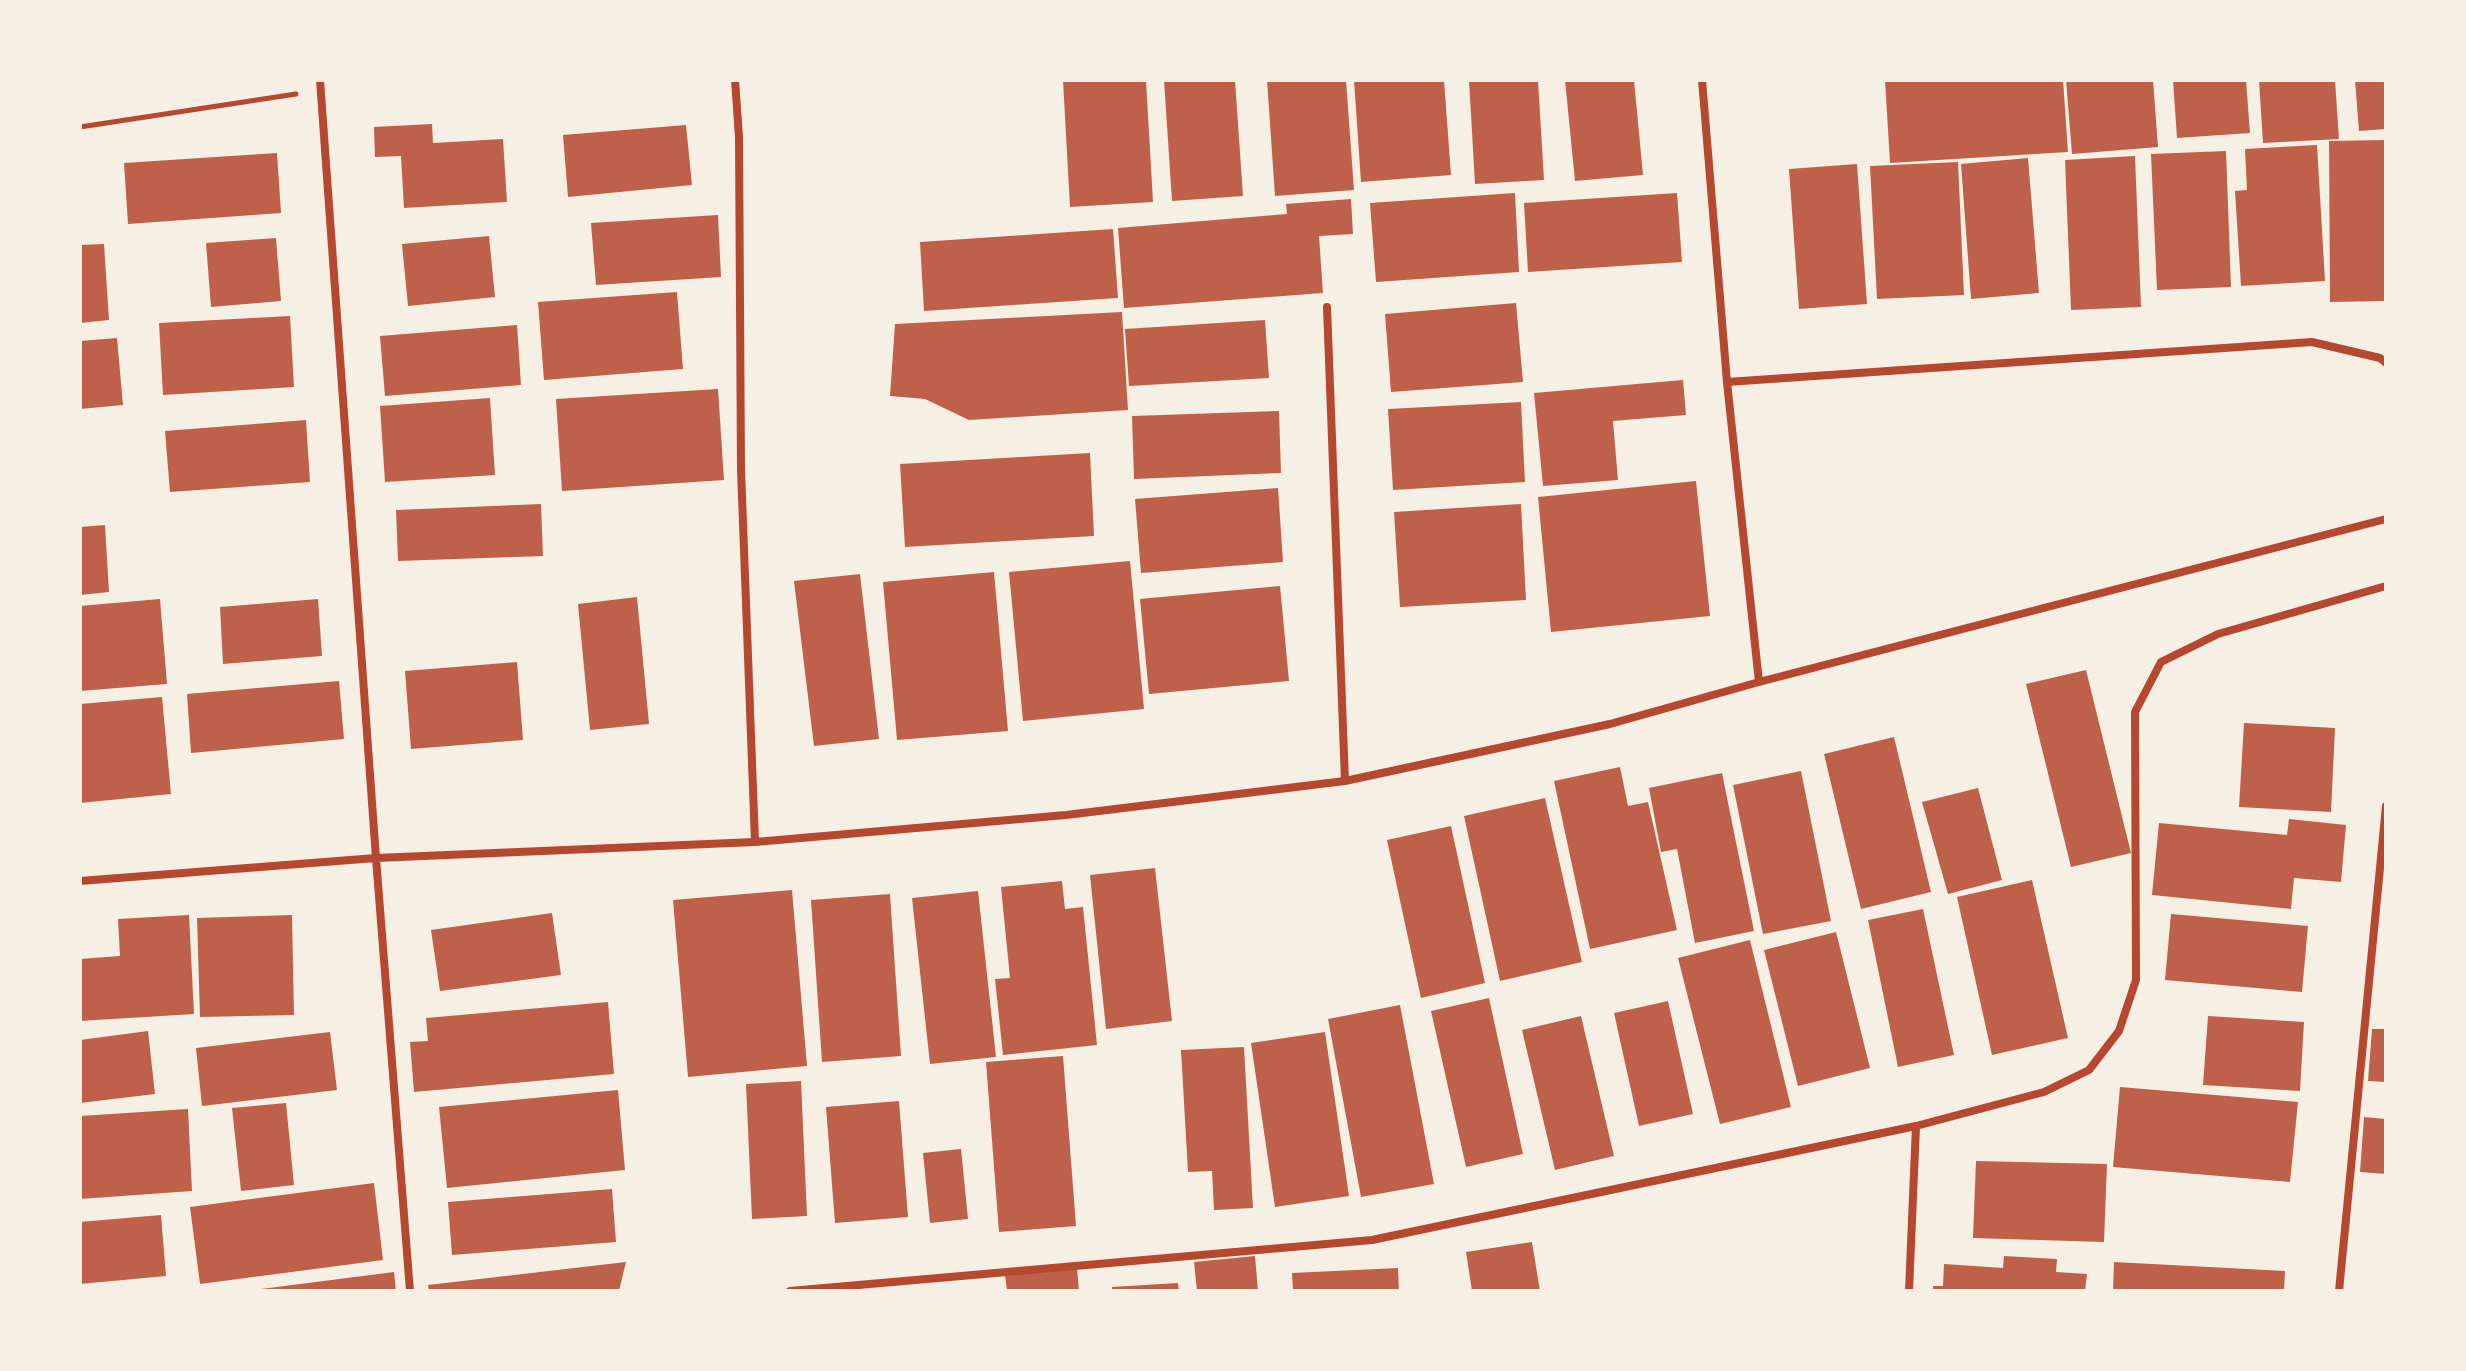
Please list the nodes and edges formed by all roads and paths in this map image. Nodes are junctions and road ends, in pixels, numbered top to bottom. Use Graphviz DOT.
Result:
graph roads {
  1 [pos="735,80"];
  2 [pos="1702,80"];
  3 [pos="320,85"];
  4 [pos="80,127"];
  5 [pos="1327,307"];
  6 [pos="2386,363"];
  7 [pos="1727,382"];
  8 [pos="2386,519"];
  9 [pos="2386,586"];
  10 [pos="1759,682"];
  11 [pos="1345,781"];
  12 [pos="2386,806"];
  13 [pos="755,842"];
  14 [pos="376,858"];
  15 [pos="80,881"];
  16 [pos="1916,1126"];
  17 [pos="410,1291"];
  18 [pos="790,1291"];
  19 [pos="1909,1291"];
  20 [pos="2339,1291"];
  1 -- 13 [label="street"];
  2 -- 7 [label="street"];
  3 -- 4 [label="path"];
  3 -- 14 [label="street"];
  5 -- 11 [label="street"];
  6 -- 7 [label="street"];
  7 -- 10 [label="street"];
  8 -- 10 [label="street"];
  9 -- 16 [label="street"];
  10 -- 11 [label="street"];
  11 -- 13 [label="street"];
  12 -- 20 [label="street"];
  13 -- 14 [label="street"];
  14 -- 15 [label="street"];
  14 -- 17 [label="street"];
  16 -- 18 [label="street"];
  16 -- 19 [label="street"];
}
